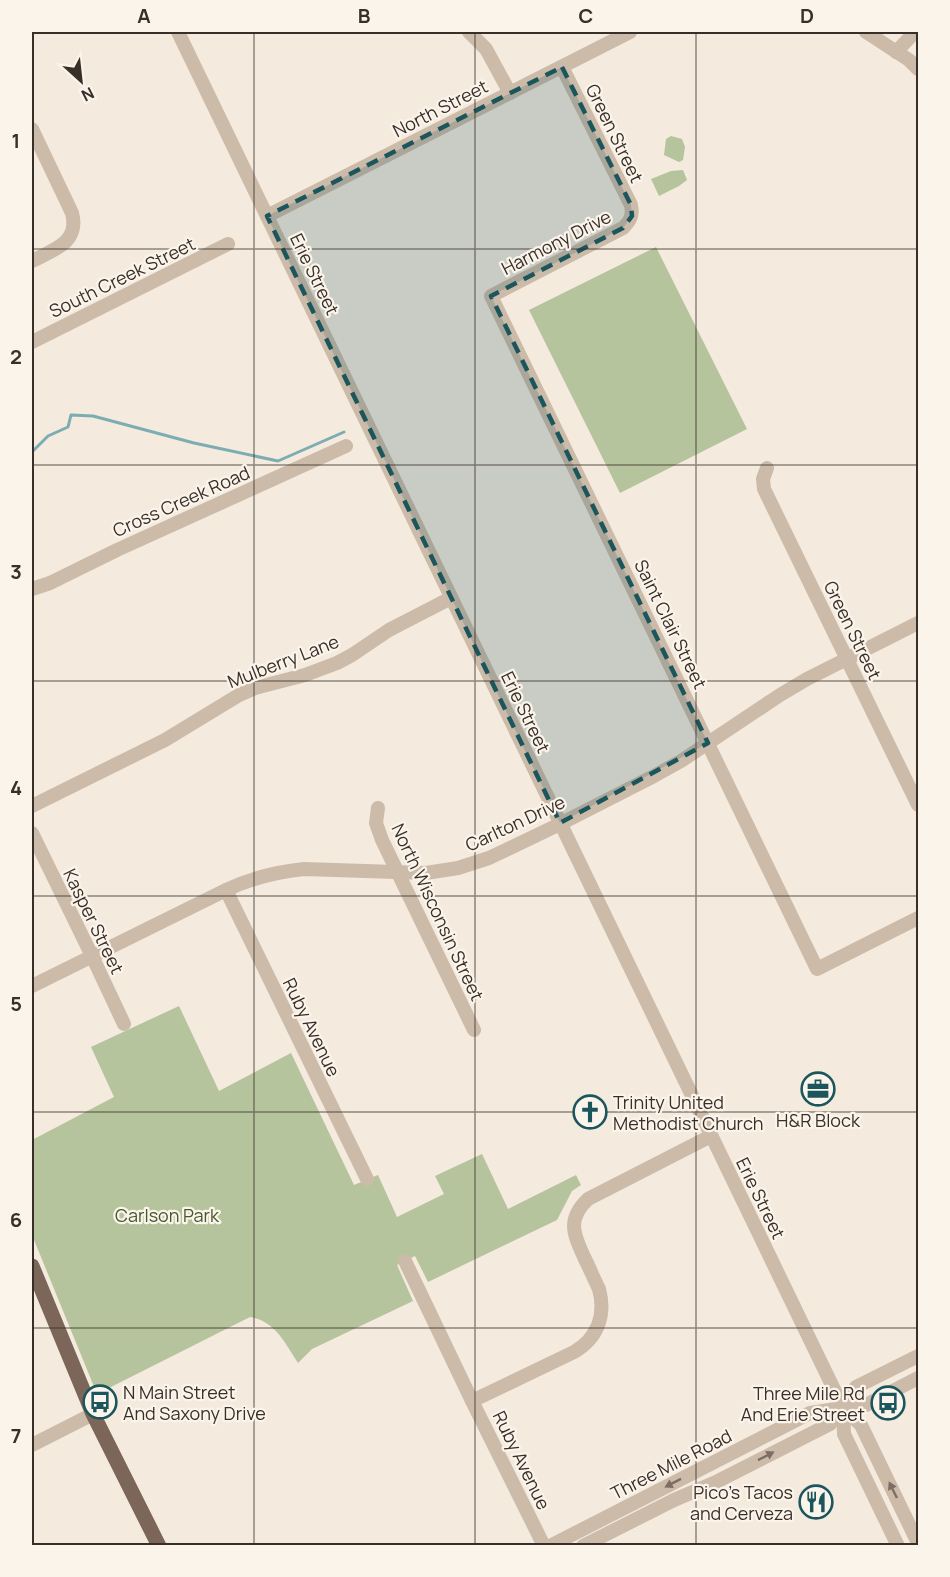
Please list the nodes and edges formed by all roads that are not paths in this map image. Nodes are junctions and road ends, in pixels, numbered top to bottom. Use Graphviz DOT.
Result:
graph roads {
  1 [pos="178,32"];
  2 [pos="469,32"];
  3 [pos="630,32"];
  4 [pos="866,32"];
  5 [pos="915,32"];
  6 [pos="896,52"];
  7 [pos="562,67"];
  8 [pos="918,69"];
  9 [pos="510,93"];
  10 [pos="32,129"];
  11 [pos="267,216"];
  12 [pos="632,216"];
  13 [pos="228,244"];
  14 [pos="32,261"];
  15 [pos="491,296"];
  16 [pos="32,342"];
  17 [pos="346,446"];
  18 [pos="766,468"];
  19 [pos="32,589"];
  20 [pos="451,598"];
  21 [pos="918,623"];
  22 [pos="848,659"];
  23 [pos="708,743"];
  24 [pos="912,777"];
  25 [pos="918,805"];
  26 [pos="32,806"];
  27 [pos="378,808"];
  28 [pos="560,823"];
  29 [pos="32,833"];
  30 [pos="398,872"];
  31 [pos="226,890"];
  32 [pos="918,918"];
  33 [pos="92,956"];
  34 [pos="32,986"];
  35 [pos="124,1024"];
  36 [pos="474,1030"];
  37 [pos="711,1136"];
  38 [pos="367,1179"];
  39 [pos="405,1261"];
  40 [pos="32,1266"];
  41 [pos="918,1356"];
  42 [pos="918,1378"];
  43 [pos="472,1401"];
  44 [pos="843,1408"];
  45 [pos="93,1414"];
  46 [pos="32,1445"];
  47 [pos="904,1513"];
  48 [pos="886,1522"];
  49 [pos="918,1543"];
  50 [pos="159,1545"];
  51 [pos="544,1545"];
  52 [pos="550,1545"];
  53 [pos="582,1545"];
  54 [pos="897,1545"];
  1 -- 11 [label="street, Erie Street"];
  2 -- 9 [label="street"];
  3 -- 7 [label="street, North Street"];
  4 -- 6 [label="street"];
  5 -- 6 [label="street"];
  6 -- 8 [label="street"];
  7 -- 9 [label="street, North Street"];
  7 -- 12 [label="street, Green Street"];
  9 -- 11 [label="street, North Street"];
  10 -- 14 [label="street"];
  11 -- 20 [label="street, Erie Street"];
  12 -- 15 [label="street, Harmony Drive"];
  13 -- 16 [label="street, South Creek Street"];
  15 -- 23 [label="street, Saint Clair Street"];
  17 -- 19 [label="street, Cross Creek Road"];
  18 -- 22 [label="street, Green Street"];
  20 -- 26 [label="street, Mulberry Lane"];
  20 -- 28 [label="street, Erie Street"];
  21 -- 22 [label="street, Carlton Drive"];
  22 -- 23 [label="street, Carlton Drive"];
  22 -- 24 [label="street, Green Street"];
  23 -- 28 [label="street, Carlton Drive"];
  23 -- 32 [label="street, Saint Clair Street"];
  24 -- 25 [label="street, Green Street"];
  27 -- 30 [label="street, North Wisconsin Street"];
  28 -- 30 [label="street, Carlton Drive"];
  28 -- 37 [label="street, Erie Street"];
  29 -- 33 [label="street, Kasper Street"];
  30 -- 31 [label="street, Carlton Drive"];
  30 -- 36 [label="street, North Wisconsin Street"];
  31 -- 33 [label="street, Carlton Drive"];
  31 -- 38 [label="street, Ruby Avenue"];
  33 -- 34 [label="street, Carlton Drive"];
  33 -- 35 [label="street, Kasper Street"];
  37 -- 43 [label="street"];
  37 -- 44 [label="street, Erie Street"];
  39 -- 43 [label="street, Ruby Avenue"];
  40 -- 45 [label="main road"];
  41 -- 44 [label="street, Three Mile Road"];
  42 -- 44 [label="street, Three Mile Road"];
  43 -- 51 [label="street, Ruby Avenue"];
  47 -- 44 [label="street, Erie Street, one-way"];
  44 -- 48 [label="street, Erie Street"];
  44 -- 52 [label="street, Three Mile Road, one-way"];
  53 -- 44 [label="street, Three Mile Road, one-way"];
  45 -- 46 [label="street"];
  45 -- 50 [label="main road"];
  47 -- 48 [label="street"];
  47 -- 49 [label="street, Erie Street"];
  48 -- 54 [label="street, Erie Street"];
}
